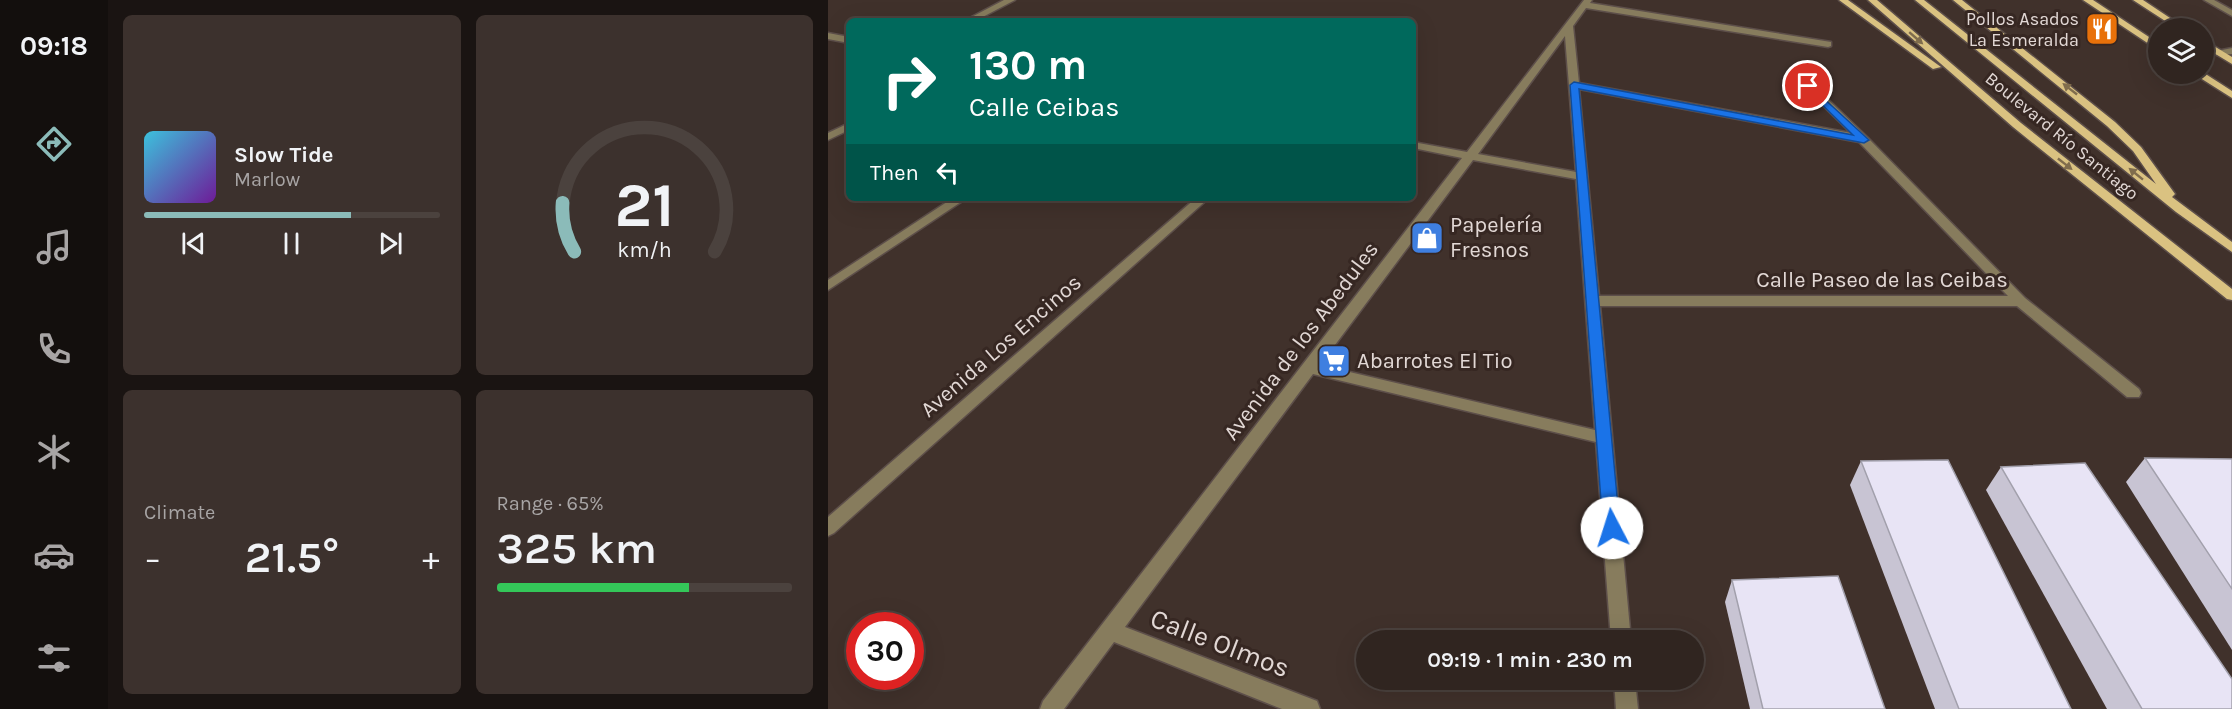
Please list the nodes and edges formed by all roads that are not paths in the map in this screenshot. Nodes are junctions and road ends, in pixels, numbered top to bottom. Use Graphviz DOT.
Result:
graph roads {
  1 [pos="1011,0"];
  2 [pos="1843,0"];
  3 [pos="1872,0"];
  4 [pos="1919,0"];
  5 [pos="1957,0"];
  6 [pos="2087,0"];
  7 [pos="2137,0"];
  8 [pos="2208,0"];
  9 [pos="1586,3"];
  10 [pos="2232,13"];
  11 [pos="974,18"];
  12 [pos="2165,18"];
  13 [pos="1569,27"];
  14 [pos="830,38"];
  15 [pos="846,40"];
  16 [pos="2148,40"];
  17 [pos="1828,44"];
  18 [pos="2214,50"];
  19 [pos="2232,51"];
  20 [pos="2217,52"];
  21 [pos="2232,62"];
  22 [pos="2214,84"];
  23 [pos="1574,85"];
  24 [pos="1808,86"];
  25 [pos="2232,95"];
  26 [pos="2017,125"];
  27 [pos="846,128"];
  28 [pos="828,137"];
  29 [pos="1864,140"];
  30 [pos="1416,146"];
  31 [pos="1470,156"];
  32 [pos="1582,177"];
  33 [pos="956,201"];
  34 [pos="1200,201"];
  35 [pos="2180,209"];
  36 [pos="2232,248"];
  37 [pos="828,286"];
  38 [pos="2232,296"];
  39 [pos="1593,301"];
  40 [pos="2020,301"];
  41 [pos="1309,368"];
  42 [pos="2133,393"];
  43 [pos="1604,438"];
  44 [pos="828,528"];
  45 [pos="1620,630"];
  46 [pos="1110,631"];
  47 [pos="1626,690"];
  48 [pos="1051,709"];
  49 [pos="1309,709"];
  50 [pos="1627,709"];
  1 -- 11 [label="street"];
  2 -- 26 [label="main road"];
  3 -- 26 [label="main road, Boulevard Río Santiago, one-way"];
  35 -- 4 [label="main road, Boulevard Río Santiago, one-way"];
  35 -- 5 [label="main road, one-way"];
  6 -- 16 [label="main road"];
  7 -- 12 [label="main road"];
  8 -- 10 [label="street"];
  9 -- 13 [label="street, Avenida de los Abedules"];
  9 -- 17 [label="street"];
  13 -- 23 [label="street"];
  13 -- 31 [label="street, Avenida de los Abedules"];
  14 -- 15 [label="street"];
  18 -- 20 [label="main road"];
  19 -- 20 [label="street"];
  20 -- 21 [label="main road"];
  22 -- 25 [label="main road"];
  23 -- 29 [label="street"];
  23 -- 32 [label="street"];
  24 -- 29 [label="street, Calle Paseo de las Ceibas"];
  26 -- 38 [label="main road, Boulevard Río Santiago, one-way"];
  27 -- 28 [label="street"];
  29 -- 40 [label="street, Calle Paseo de las Ceibas"];
  30 -- 31 [label="street"];
  31 -- 32 [label="street"];
  31 -- 41 [label="street, Avenida de los Abedules"];
  32 -- 39 [label="street"];
  33 -- 37 [label="street"];
  34 -- 44 [label="street, Avenida Los Encinos"];
  35 -- 36 [label="main road, Boulevard Río Santiago"];
  39 -- 40 [label="street, Calle Paseo de las Ceibas"];
  39 -- 43 [label="street"];
  40 -- 42 [label="street"];
  41 -- 43 [label="street"];
  41 -- 46 [label="street, Avenida de los Abedules"];
  43 -- 45 [label="street"];
  46 -- 48 [label="street, Avenida de los Abedules"];
  46 -- 49 [label="street, Calle Olmos"];
  47 -- 50 [label="street"];
}
